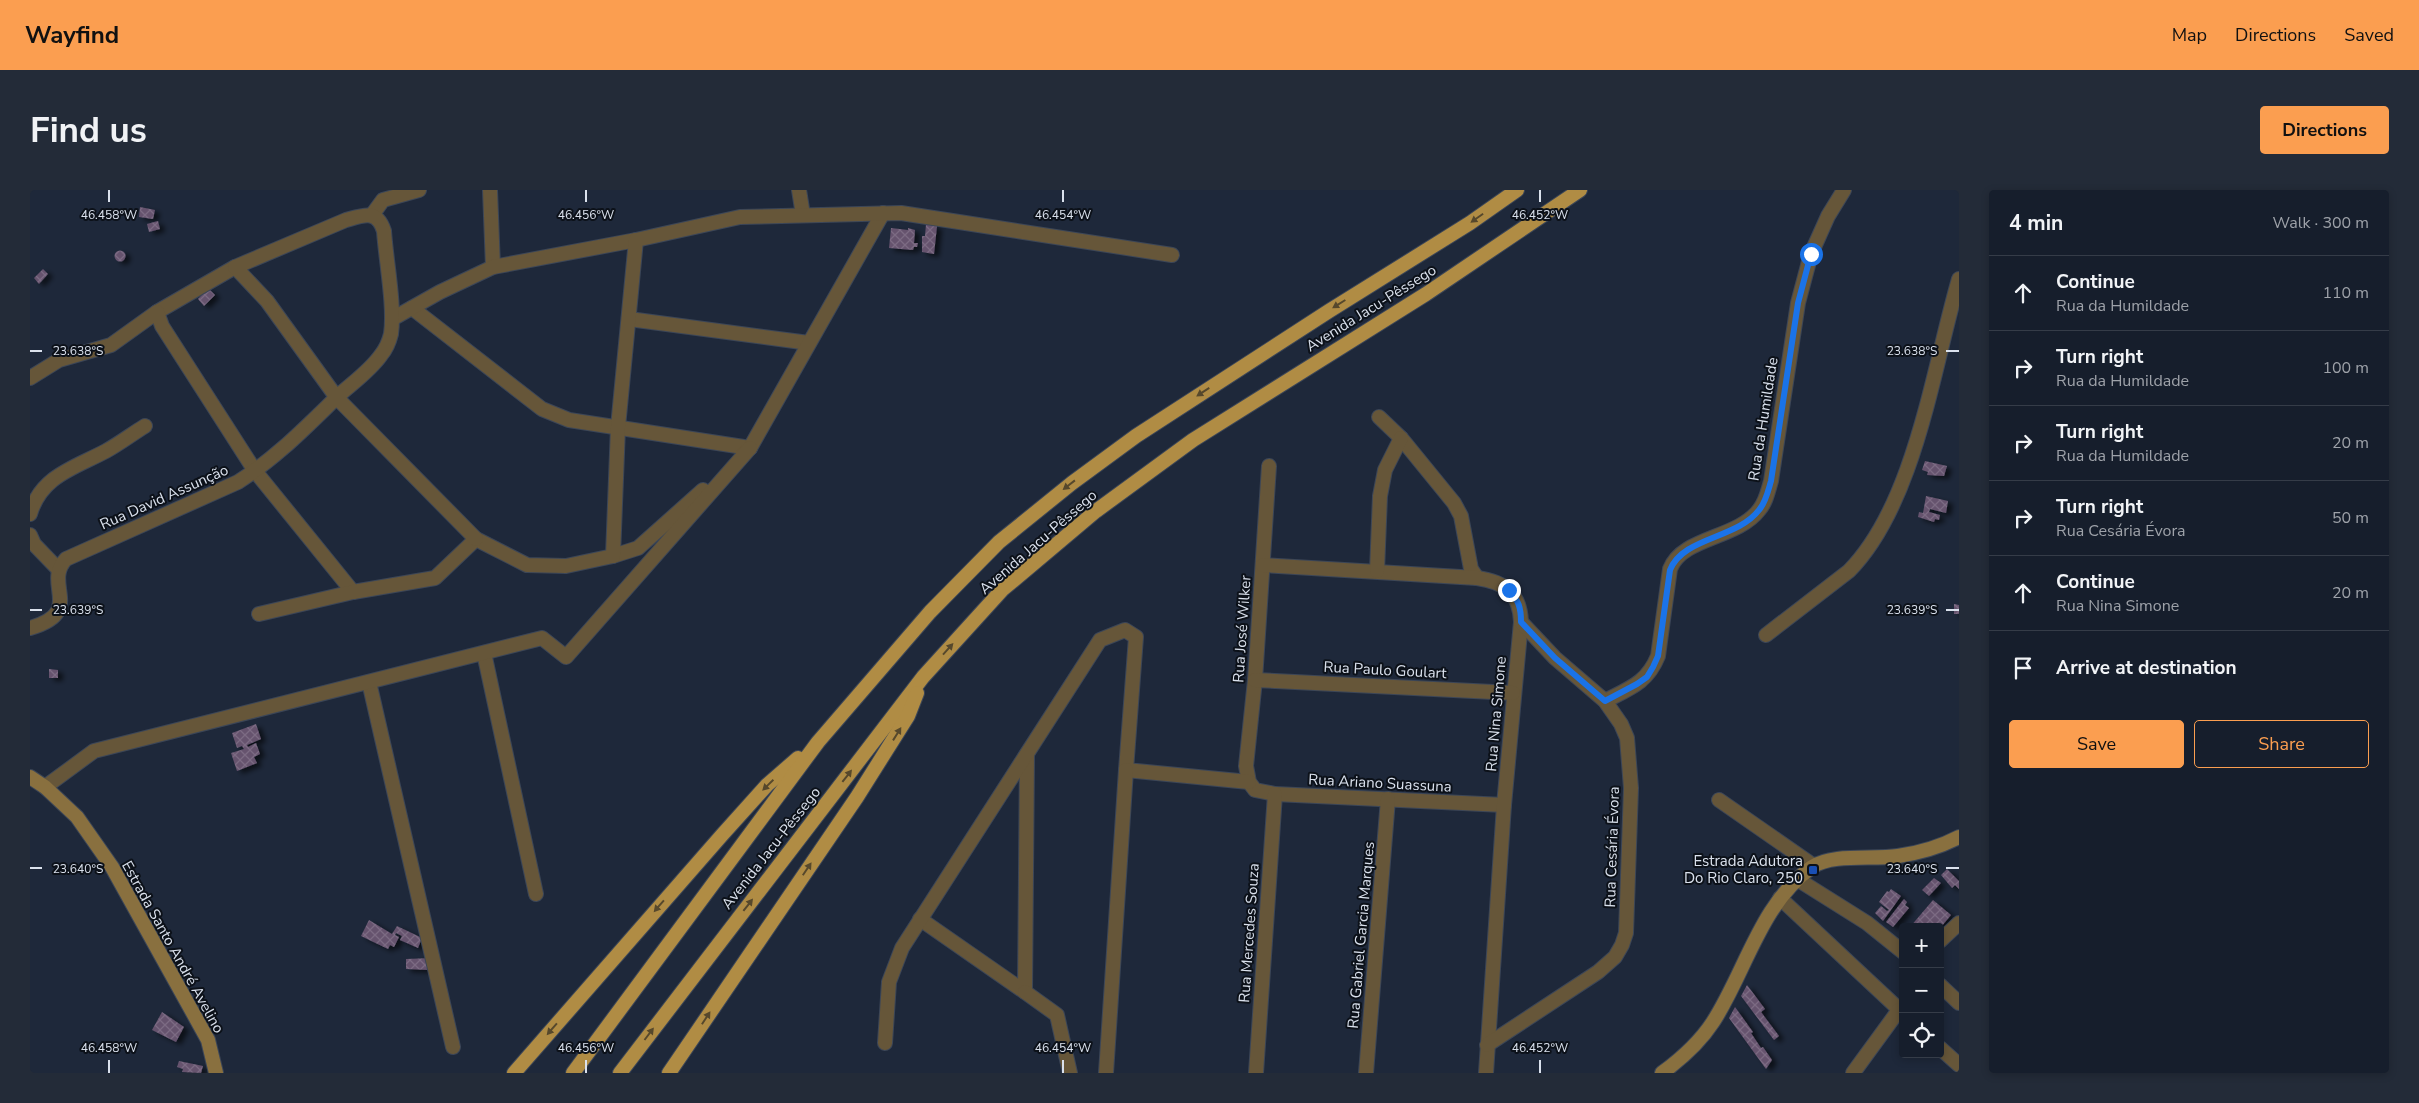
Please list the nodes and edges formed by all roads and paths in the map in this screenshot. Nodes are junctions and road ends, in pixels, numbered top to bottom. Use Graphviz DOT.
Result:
graph roads {
  1 [pos="419,190"];
  2 [pos="490,190"];
  3 [pos="799,190"];
  4 [pos="1517,190"];
  5 [pos="1580,190"];
  6 [pos="1844,190"];
  7 [pos="883,213"];
  8 [pos="372,216"];
  9 [pos="803,216"];
  10 [pos="636,240"];
  11 [pos="1172,254"];
  12 [pos="235,267"];
  13 [pos="493,267"];
  14 [pos="1959,279"];
  15 [pos="412,308"];
  16 [pos="157,312"];
  17 [pos="392,319"];
  18 [pos="629,319"];
  19 [pos="809,343"];
  20 [pos="30,378"];
  21 [pos="337,398"];
  22 [pos="1379,416"];
  23 [pos="145,426"];
  24 [pos="618,427"];
  25 [pos="1401,438"];
  26 [pos="750,448"];
  27 [pos="1270,466"];
  28 [pos="255,471"];
  29 [pos="30,514"];
  30 [pos="30,535"];
  31 [pos="476,539"];
  32 [pos="614,556"];
  33 [pos="1263,565"];
  34 [pos="59,570"];
  35 [pos="1377,571"];
  36 [pos="1477,578"];
  37 [pos="353,592"];
  38 [pos="259,614"];
  39 [pos="1521,622"];
  40 [pos="30,628"];
  41 [pos="1766,635"];
  42 [pos="484,653"];
  43 [pos="923,677"];
  44 [pos="1255,680"];
  45 [pos="369,682"];
  46 [pos="1513,693"];
  47 [pos="1605,701"];
  48 [pos="818,742"];
  49 [pos="1027,753"];
  50 [pos="1126,770"];
  51 [pos="30,778"];
  52 [pos="1252,786"];
  53 [pos="45,787"];
  54 [pos="1274,794"];
  55 [pos="1388,799"];
  56 [pos="1719,800"];
  57 [pos="1504,806"];
  58 [pos="1959,837"];
  59 [pos="1814,866"];
  60 [pos="1797,879"];
  61 [pos="536,894"];
  62 [pos="1780,898"];
  63 [pos="920,919"];
  64 [pos="1959,923"];
  65 [pos="1944,937"];
  66 [pos="1899,949"];
  67 [pos="1944,989"];
  68 [pos="1025,992"];
  69 [pos="1959,1004"];
  70 [pos="1899,1009"];
  71 [pos="1899,1013"];
  72 [pos="886,1043"];
  73 [pos="1487,1045"];
  74 [pos="452,1047"];
  75 [pos="1944,1052"];
  76 [pos="1959,1065"];
  77 [pos="216,1073"];
  78 [pos="514,1073"];
  79 [pos="573,1073"];
  80 [pos="620,1073"];
  81 [pos="670,1073"];
  82 [pos="1070,1073"];
  83 [pos="1106,1073"];
  84 [pos="1256,1073"];
  85 [pos="1366,1073"];
  86 [pos="1486,1073"];
  87 [pos="1662,1073"];
  88 [pos="1854,1073"];
  1 -- 8 [label="street"];
  2 -- 13 [label="street"];
  3 -- 9 [label="street"];
  4 -- 48 [label="highway, Avenida Jacu-Pêssego, one-way"];
  43 -- 5 [label="highway, Avenida Jacu-Pêssego, one-way"];
  6 -- 47 [label="street, Rua da Humildade"];
  7 -- 9 [label="street"];
  7 -- 11 [label="street"];
  7 -- 19 [label="street"];
  8 -- 12 [label="street"];
  8 -- 17 [label="street, Rua David Assunção"];
  9 -- 10 [label="street"];
  10 -- 13 [label="street"];
  10 -- 18 [label="street"];
  12 -- 16 [label="street"];
  12 -- 21 [label="street"];
  13 -- 15 [label="street"];
  14 -- 41 [label="street"];
  15 -- 17 [label="street"];
  15 -- 24 [label="street"];
  16 -- 20 [label="street"];
  16 -- 28 [label="street"];
  17 -- 21 [label="street, Rua David Assunção"];
  18 -- 19 [label="street"];
  18 -- 24 [label="street"];
  19 -- 26 [label="street"];
  21 -- 28 [label="street, Rua David Assunção"];
  21 -- 31 [label="street"];
  22 -- 25 [label="street"];
  23 -- 29 [label="street"];
  24 -- 26 [label="street"];
  24 -- 32 [label="street"];
  25 -- 35 [label="street"];
  25 -- 36 [label="street"];
  26 -- 32 [label="street"];
  26 -- 42 [label="street"];
  27 -- 33 [label="street, Rua José Wilker"];
  28 -- 34 [label="street, Rua David Assunção"];
  28 -- 37 [label="street"];
  30 -- 34 [label="street"];
  31 -- 32 [label="street"];
  31 -- 37 [label="street"];
  33 -- 35 [label="street, Rua Nina Simone"];
  33 -- 44 [label="street, Rua José Wilker"];
  34 -- 40 [label="street"];
  35 -- 36 [label="street, Rua Nina Simone"];
  36 -- 39 [label="street, Rua Nina Simone"];
  37 -- 38 [label="street"];
  39 -- 46 [label="street, Rua Nina Simone"];
  39 -- 47 [label="street, Rua Cesária Évora"];
  42 -- 45 [label="street"];
  42 -- 61 [label="street"];
  80 -- 43 [label="highway, Avenida Jacu-Pêssego, one-way"];
  81 -- 43 [label="highway, one-way"];
  44 -- 46 [label="street, Rua Paulo Goulart"];
  44 -- 52 [label="street, Rua José Wilker"];
  45 -- 53 [label="street"];
  45 -- 74 [label="street"];
  46 -- 57 [label="street, Rua Nina Simone"];
  47 -- 73 [label="street, Rua Cesária Évora"];
  48 -- 78 [label="highway, one-way"];
  48 -- 79 [label="highway, Avenida Jacu-Pêssego"];
  49 -- 50 [label="street"];
  49 -- 63 [label="street"];
  49 -- 68 [label="street"];
  50 -- 52 [label="street, Rua Ariano Suassuna"];
  50 -- 83 [label="street"];
  51 -- 53 [label="main road, Estrada Santo André Avelino"];
  52 -- 54 [label="street, Rua Ariano Suassuna"];
  53 -- 77 [label="main road, Estrada Santo André Avelino"];
  54 -- 55 [label="street, Rua Ariano Suassuna"];
  54 -- 84 [label="street, Rua Mercedes Souza"];
  55 -- 57 [label="street, Rua Ariano Suassuna"];
  55 -- 85 [label="street, Rua Gabriel Garcia Marques"];
  56 -- 59 [label="street"];
  57 -- 73 [label="street, Rua Nina Simone"];
  58 -- 59 [label="main road"];
  59 -- 60 [label="main road"];
  60 -- 62 [label="main road"];
  60 -- 66 [label="street"];
  62 -- 70 [label="street"];
  62 -- 87 [label="main road"];
  63 -- 68 [label="street"];
  63 -- 72 [label="street"];
  64 -- 65 [label="street"];
  67 -- 69 [label="street"];
  68 -- 82 [label="street"];
  71 -- 88 [label="street"];
  73 -- 86 [label="street, Rua Nina Simone"];
  75 -- 76 [label="street"];
}
